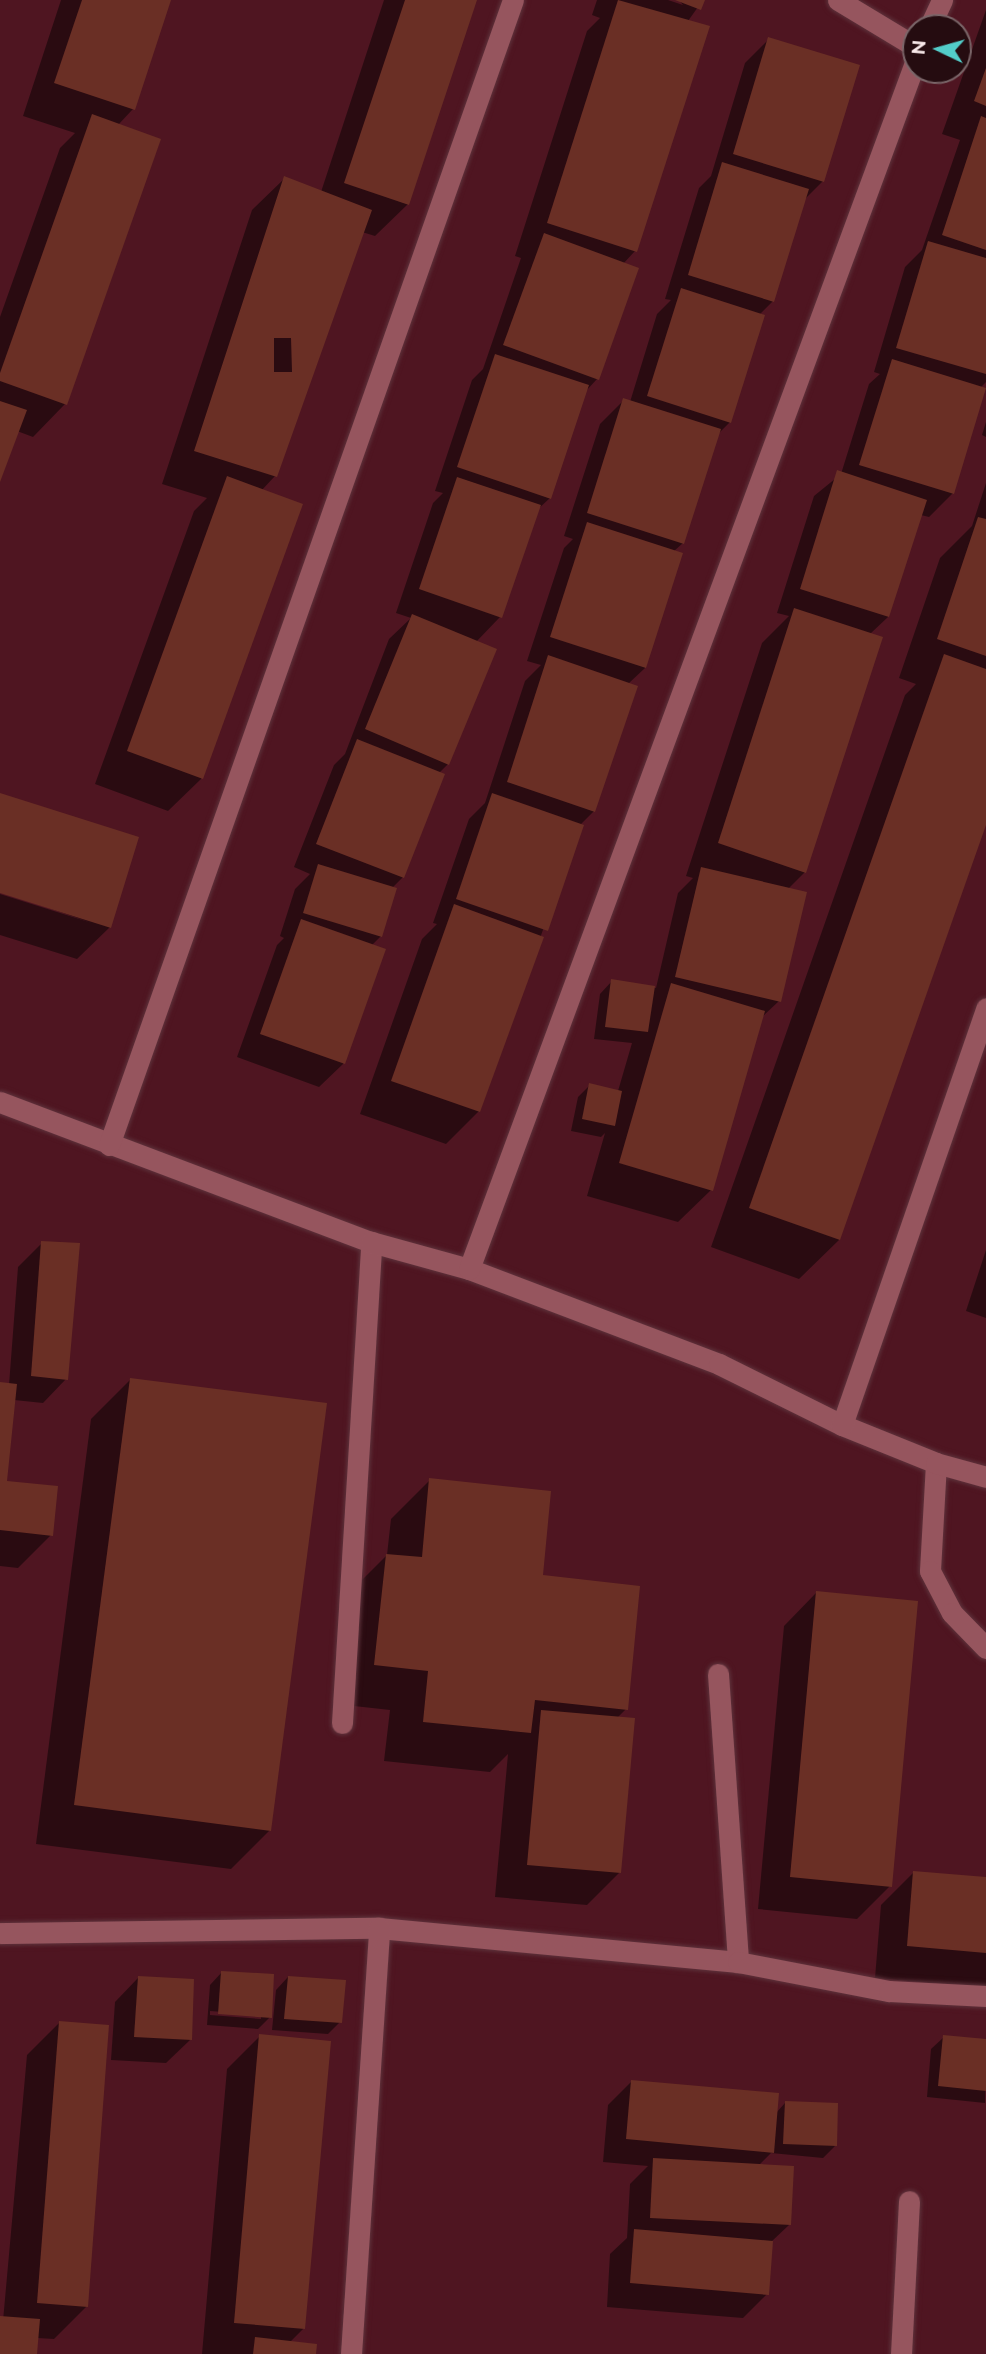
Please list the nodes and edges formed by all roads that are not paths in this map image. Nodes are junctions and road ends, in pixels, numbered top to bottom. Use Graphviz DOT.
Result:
graph roads {
  1 [pos="513,0"];
  2 [pos="838,0"];
  3 [pos="902,39"];
  4 [pos="907,84"];
  5 [pos="986,1008"];
  6 [pos="0,1102"];
  7 [pos="108,1145"];
  8 [pos="371,1242"];
  9 [pos="470,1269"];
  10 [pos="842,1425"];
  11 [pos="936,1463"];
  12 [pos="986,1477"];
  13 [pos="986,1648"];
  14 [pos="718,1674"];
  15 [pos="342,1723"];
  16 [pos="379,1928"];
  17 [pos="0,1933"];
  18 [pos="738,1962"];
  19 [pos="986,1996"];
  20 [pos="909,2201"];
  21 [pos="351,2354"];
  22 [pos="901,2354"];
  1 -- 7 [label="street"];
  2 -- 3 [label="street"];
  4 -- 9 [label="street"];
  5 -- 10 [label="street"];
  6 -- 7 [label="street"];
  7 -- 8 [label="street"];
  8 -- 9 [label="street"];
  8 -- 15 [label="street"];
  9 -- 10 [label="street"];
  10 -- 11 [label="street"];
  11 -- 12 [label="street"];
  11 -- 13 [label="street"];
  14 -- 18 [label="street"];
  16 -- 17 [label="street"];
  16 -- 18 [label="street"];
  16 -- 21 [label="street"];
  18 -- 19 [label="street"];
  20 -- 22 [label="street"];
}
